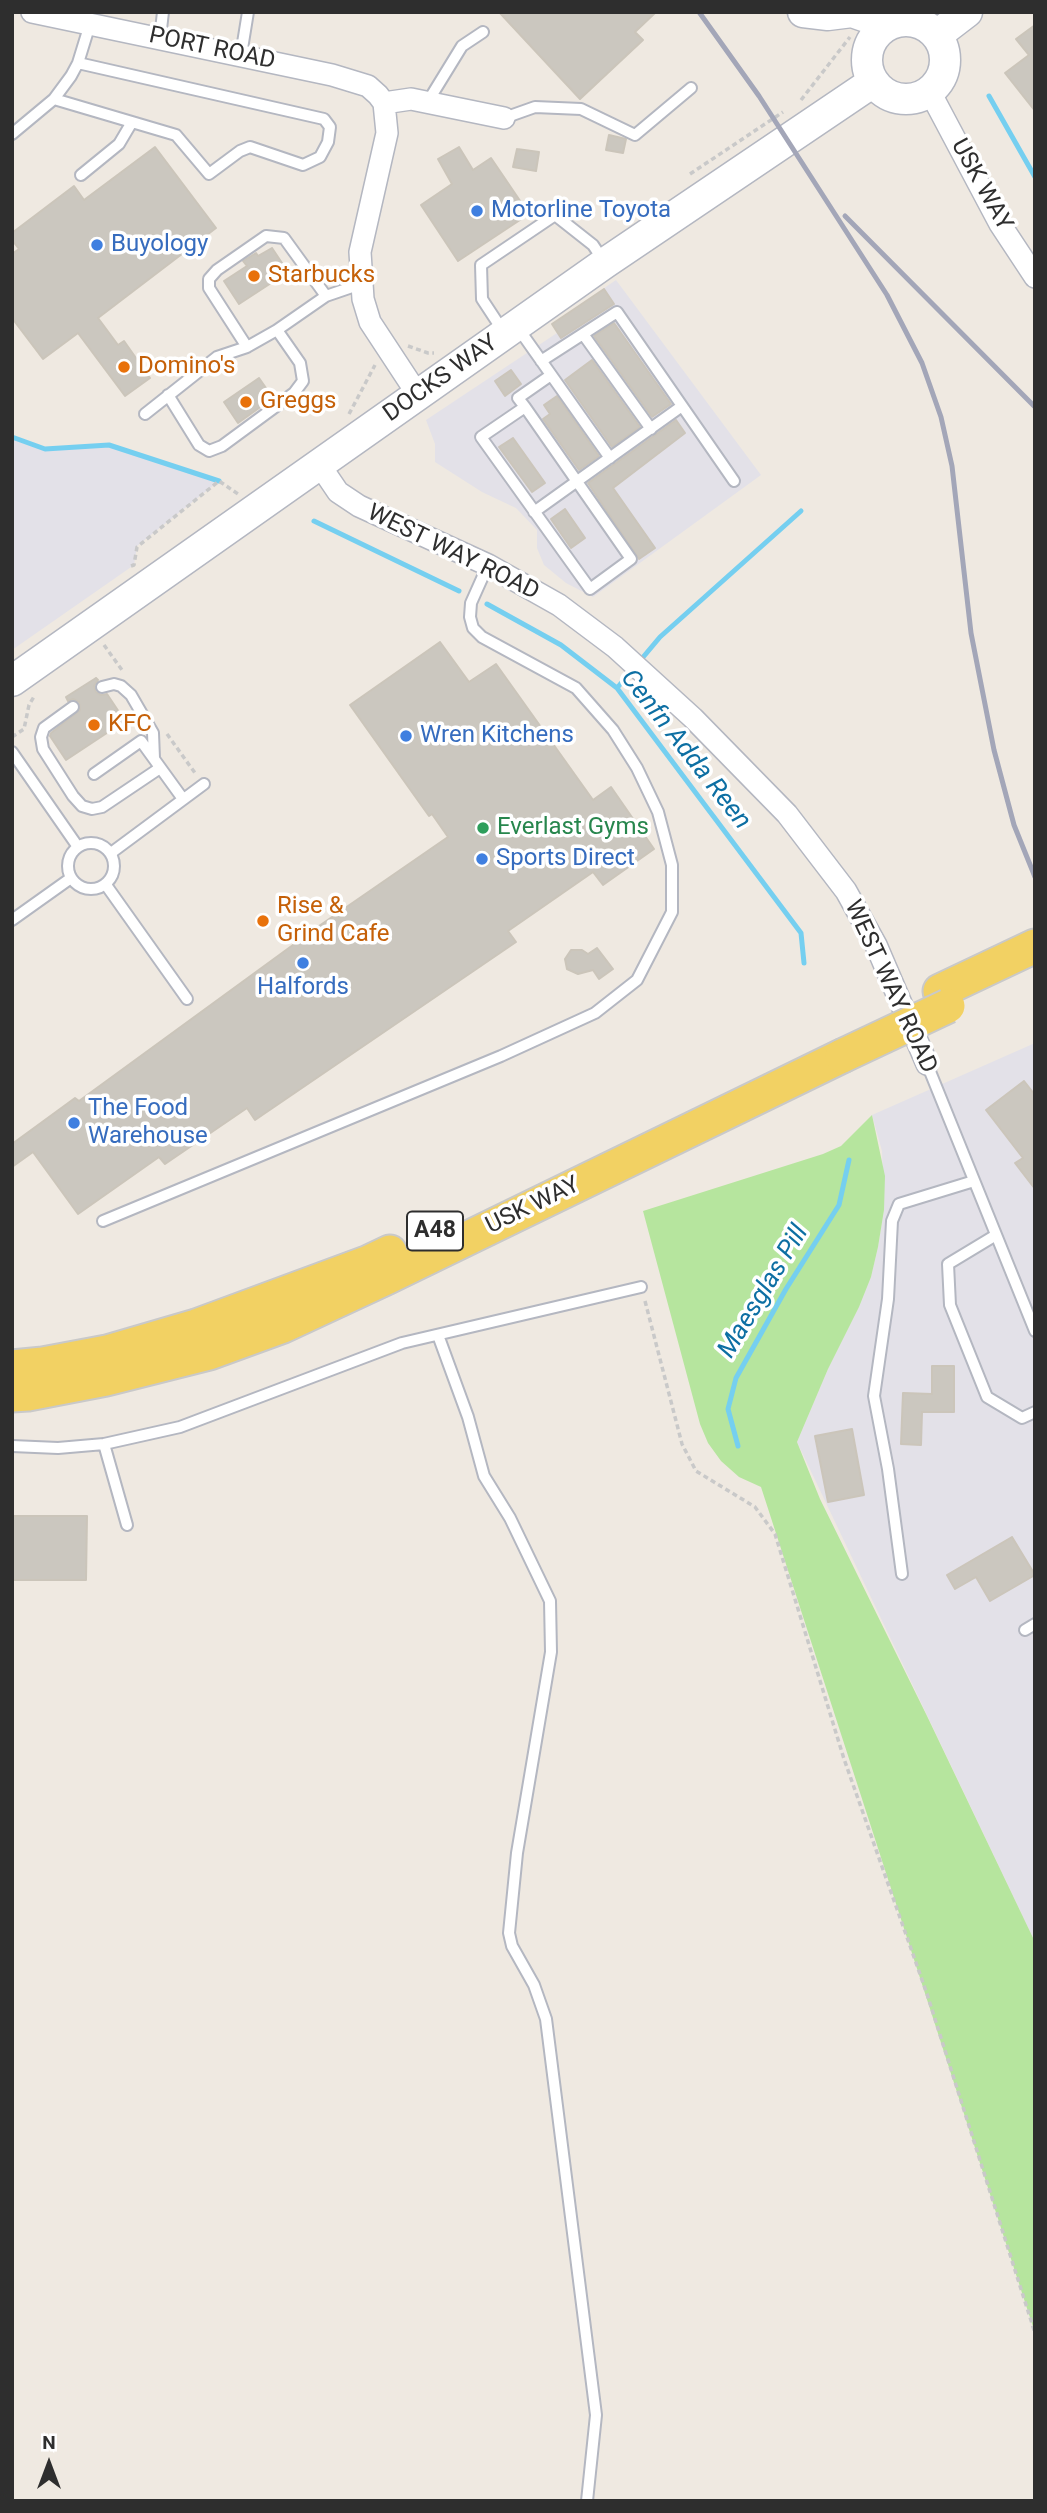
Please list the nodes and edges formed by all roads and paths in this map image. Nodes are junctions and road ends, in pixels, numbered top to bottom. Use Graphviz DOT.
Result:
graph roads {
  1 [pos="32,12"];
  2 [pos="163,12"];
  3 [pos="248,12"];
  4 [pos="967,12"];
  5 [pos="815,14"];
  6 [pos="893,22"];
  7 [pos="90,24"];
  8 [pos="482,32"];
  9 [pos="937,35"];
  10 [pos="160,38"];
  11 [pos="241,55"];
  12 [pos="864,57"];
  13 [pos="78,63"];
  14 [pos="691,88"];
  15 [pos="930,92"];
  16 [pos="54,99"];
  17 [pos="800,101"];
  18 [pos="384,103"];
  19 [pos="427,103"];
  20 [pos="789,108"];
  21 [pos="504,118"];
  22 [pos="132,122"];
  23 [pos="12,134"];
  24 [pos="81,175"];
  25 [pos="683,179"];
  26 [pos="605,263"];
  27 [pos="1035,277"];
  28 [pos="361,284"];
  29 [pos="326,296"];
  30 [pos="277,330"];
  31 [pos="511,330"];
  32 [pos="583,334"];
  33 [pos="247,346"];
  34 [pos="439,352"];
  35 [pos="391,355"];
  36 [pos="541,361"];
  37 [pos="551,375"];
  38 [pos="168,395"];
  39 [pos="418,395"];
  40 [pos="682,406"];
  41 [pos="525,407"];
  42 [pos="145,414"];
  43 [pos="348,415"];
  44 [pos="651,429"];
  45 [pos="610,458"];
  46 [pos="319,464"];
  47 [pos="577,481"];
  48 [pos="734,481"];
  49 [pos="249,486"];
  50 [pos="534,512"];
  51 [pos="488,565"];
  52 [pos="124,571"];
  53 [pos="12,681"];
  54 [pos="102,687"];
  55 [pos="73,707"];
  56 [pos="12,752"];
  57 [pos="157,763"];
  58 [pos="94,774"];
  59 [pos="204,784"];
  60 [pos="183,799"];
  61 [pos="78,847"];
  62 [pos="111,853"];
  63 [pos="71,878"];
  64 [pos="106,885"];
  65 [pos="12,920"];
  66 [pos="1027,959"];
  67 [pos="187,999"];
  68 [pos="840,1048"];
  69 [pos="927,1064"];
  70 [pos="974,1181"];
  71 [pos="103,1222"];
  72 [pos="996,1235"];
  73 [pos="641,1287"];
  74 [pos="1035,1331"];
  75 [pos="438,1335"];
  76 [pos="12,1367"];
  77 [pos="12,1395"];
  78 [pos="1035,1412"];
  79 [pos="104,1444"];
  80 [pos="12,1446"];
  81 [pos="127,1525"];
  82 [pos="902,1574"];
  83 [pos="1035,2333"];
  84 [pos="587,2501"];
  1 -- 7 [label="street, PORT ROAD"];
  2 -- 10 [label="lane"];
  3 -- 11 [label="lane"];
  4 -- 9 [label="street"];
  5 -- 6 [label="street"];
  5 -- 12 [label="street"];
  6 -- 9 [label="street"];
  6 -- 12 [label="street, DOCKS WAY"];
  7 -- 10 [label="street, PORT ROAD"];
  7 -- 13 [label="lane"];
  8 -- 19 [label="lane"];
  9 -- 15 [label="street"];
  10 -- 11 [label="street, PORT ROAD"];
  11 -- 18 [label="street, PORT ROAD"];
  12 -- 15 [label="street"];
  12 -- 17 [label="path"];
  12 -- 26 [label="street, DOCKS WAY"];
  13 -- 16 [label="lane"];
  13 -- 22 [label="lane"];
  14 -- 21 [label="lane"];
  15 -- 27 [label="street, USK WAY"];
  16 -- 22 [label="lane"];
  16 -- 23 [label="lane"];
  18 -- 19 [label="street"];
  18 -- 28 [label="street"];
  19 -- 21 [label="street"];
  20 -- 25 [label="path"];
  22 -- 24 [label="lane"];
  26 -- 31 [label="street, DOCKS WAY"];
  26 -- 31 [label="lane"];
  28 -- 29 [label="lane"];
  28 -- 35 [label="street"];
  29 -- 30 [label="lane"];
  29 -- 33 [label="lane"];
  30 -- 33 [label="lane"];
  30 -- 38 [label="lane"];
  31 -- 36 [label="lane"];
  31 -- 39 [label="street, DOCKS WAY"];
  32 -- 36 [label="lane"];
  32 -- 40 [label="lane"];
  32 -- 44 [label="lane"];
  33 -- 38 [label="lane"];
  34 -- 35 [label="path"];
  35 -- 39 [label="street"];
  35 -- 43 [label="path"];
  36 -- 37 [label="lane"];
  37 -- 41 [label="lane"];
  37 -- 45 [label="lane"];
  38 -- 42 [label="lane"];
  39 -- 46 [label="street, DOCKS WAY"];
  40 -- 44 [label="lane"];
  40 -- 48 [label="lane"];
  41 -- 47 [label="lane"];
  41 -- 50 [label="lane"];
  44 -- 45 [label="lane"];
  45 -- 47 [label="lane"];
  46 -- 51 [label="street, WEST WAY ROAD"];
  46 -- 53 [label="street, DOCKS WAY"];
  47 -- 50 [label="lane"];
  47 -- 50 [label="lane"];
  49 -- 52 [label="path"];
  51 -- 69 [label="street, WEST WAY ROAD"];
  51 -- 71 [label="lane"];
  54 -- 57 [label="lane"];
  55 -- 57 [label="lane"];
  56 -- 61 [label="lane"];
  57 -- 58 [label="lane"];
  57 -- 60 [label="lane"];
  59 -- 60 [label="lane"];
  60 -- 62 [label="lane"];
  61 -- 62 [label="lane"];
  61 -- 63 [label="lane"];
  62 -- 64 [label="lane"];
  63 -- 64 [label="lane"];
  63 -- 65 [label="lane"];
  64 -- 67 [label="lane"];
  66 -- 68 [label="main road, USK WAY / A48, bridge"];
  68 -- 76 [label="main road, USK WAY / A48"];
  68 -- 77 [label="main road, USK WAY / A48"];
  69 -- 70 [label="lane, WEST WAY ROAD"];
  70 -- 72 [label="lane, WEST WAY ROAD"];
  70 -- 82 [label="lane"];
  72 -- 74 [label="lane, WEST WAY ROAD"];
  72 -- 78 [label="lane"];
  73 -- 75 [label="lane"];
  73 -- 83 [label="path"];
  75 -- 79 [label="lane"];
  75 -- 84 [label="lane"];
  79 -- 80 [label="lane"];
  79 -- 81 [label="lane"];
}
